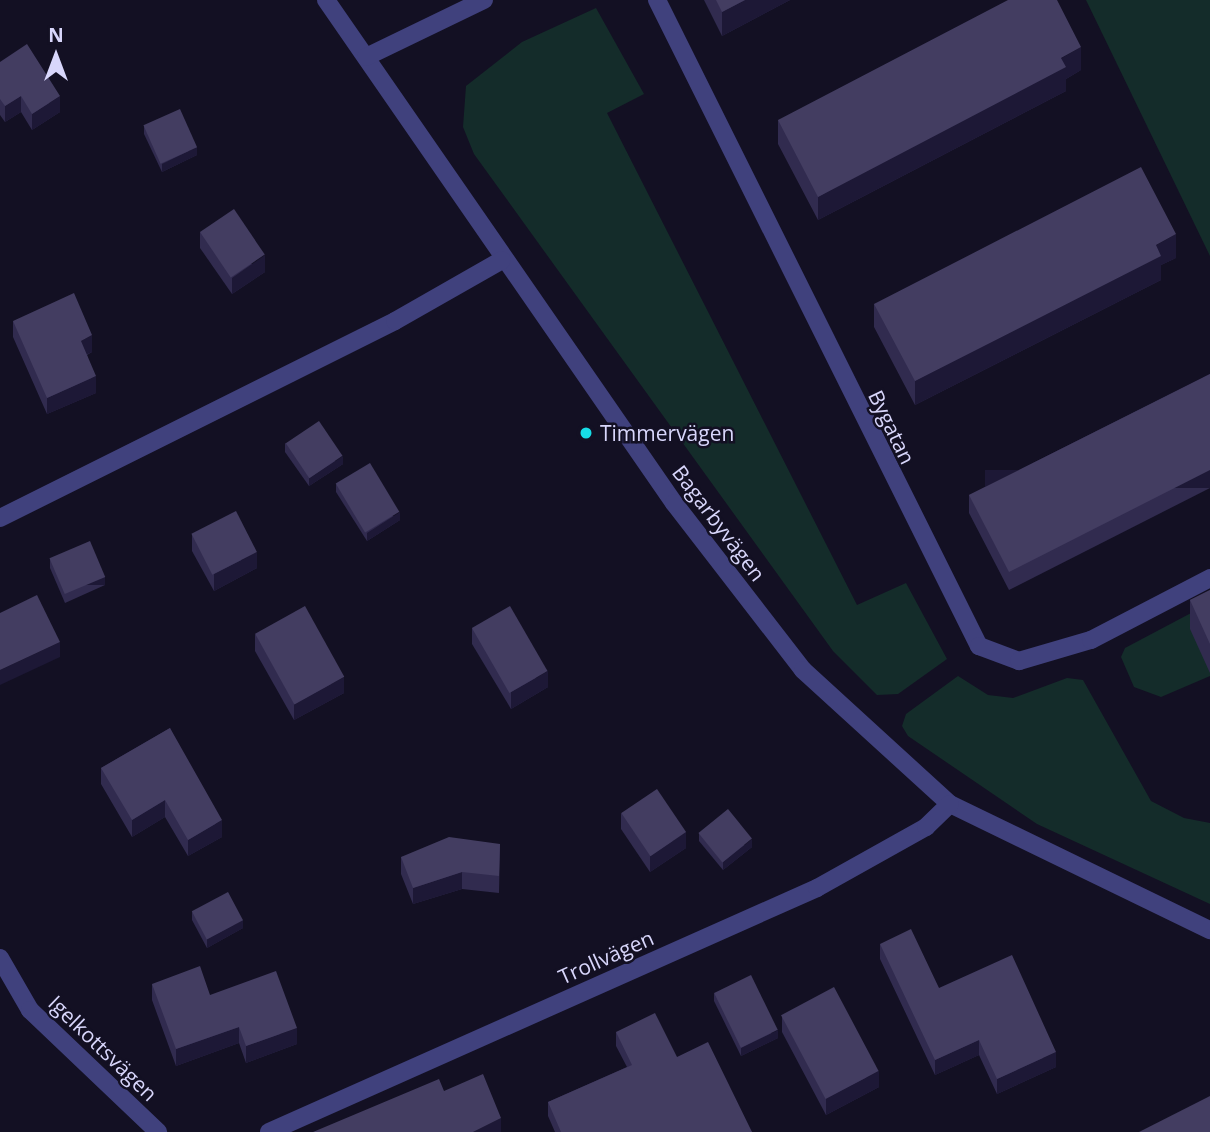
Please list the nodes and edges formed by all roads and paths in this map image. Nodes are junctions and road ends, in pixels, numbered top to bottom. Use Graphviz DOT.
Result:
graph roads {
  1 [pos="326,0"];
  2 [pos="484,0"];
  3 [pos="657,0"];
  4 [pos="366,57"];
  5 [pos="502,260"];
  6 [pos="0,517"];
  7 [pos="1210,578"];
  8 [pos="950,804"];
  9 [pos="1210,930"];
  10 [pos="0,958"];
  11 [pos="158,1132"];
  12 [pos="270,1132"];
  1 -- 4 [label="street, Bagarbyvägen"];
  2 -- 4 [label="street"];
  3 -- 7 [label="street, Bygatan"];
  4 -- 5 [label="street, Bagarbyvägen"];
  5 -- 6 [label="street"];
  5 -- 8 [label="street, Bagarbyvägen"];
  8 -- 9 [label="street, Bagarbyvägen"];
  8 -- 12 [label="street, Trollvägen"];
  10 -- 11 [label="street, Igelkottsvägen"];
}
